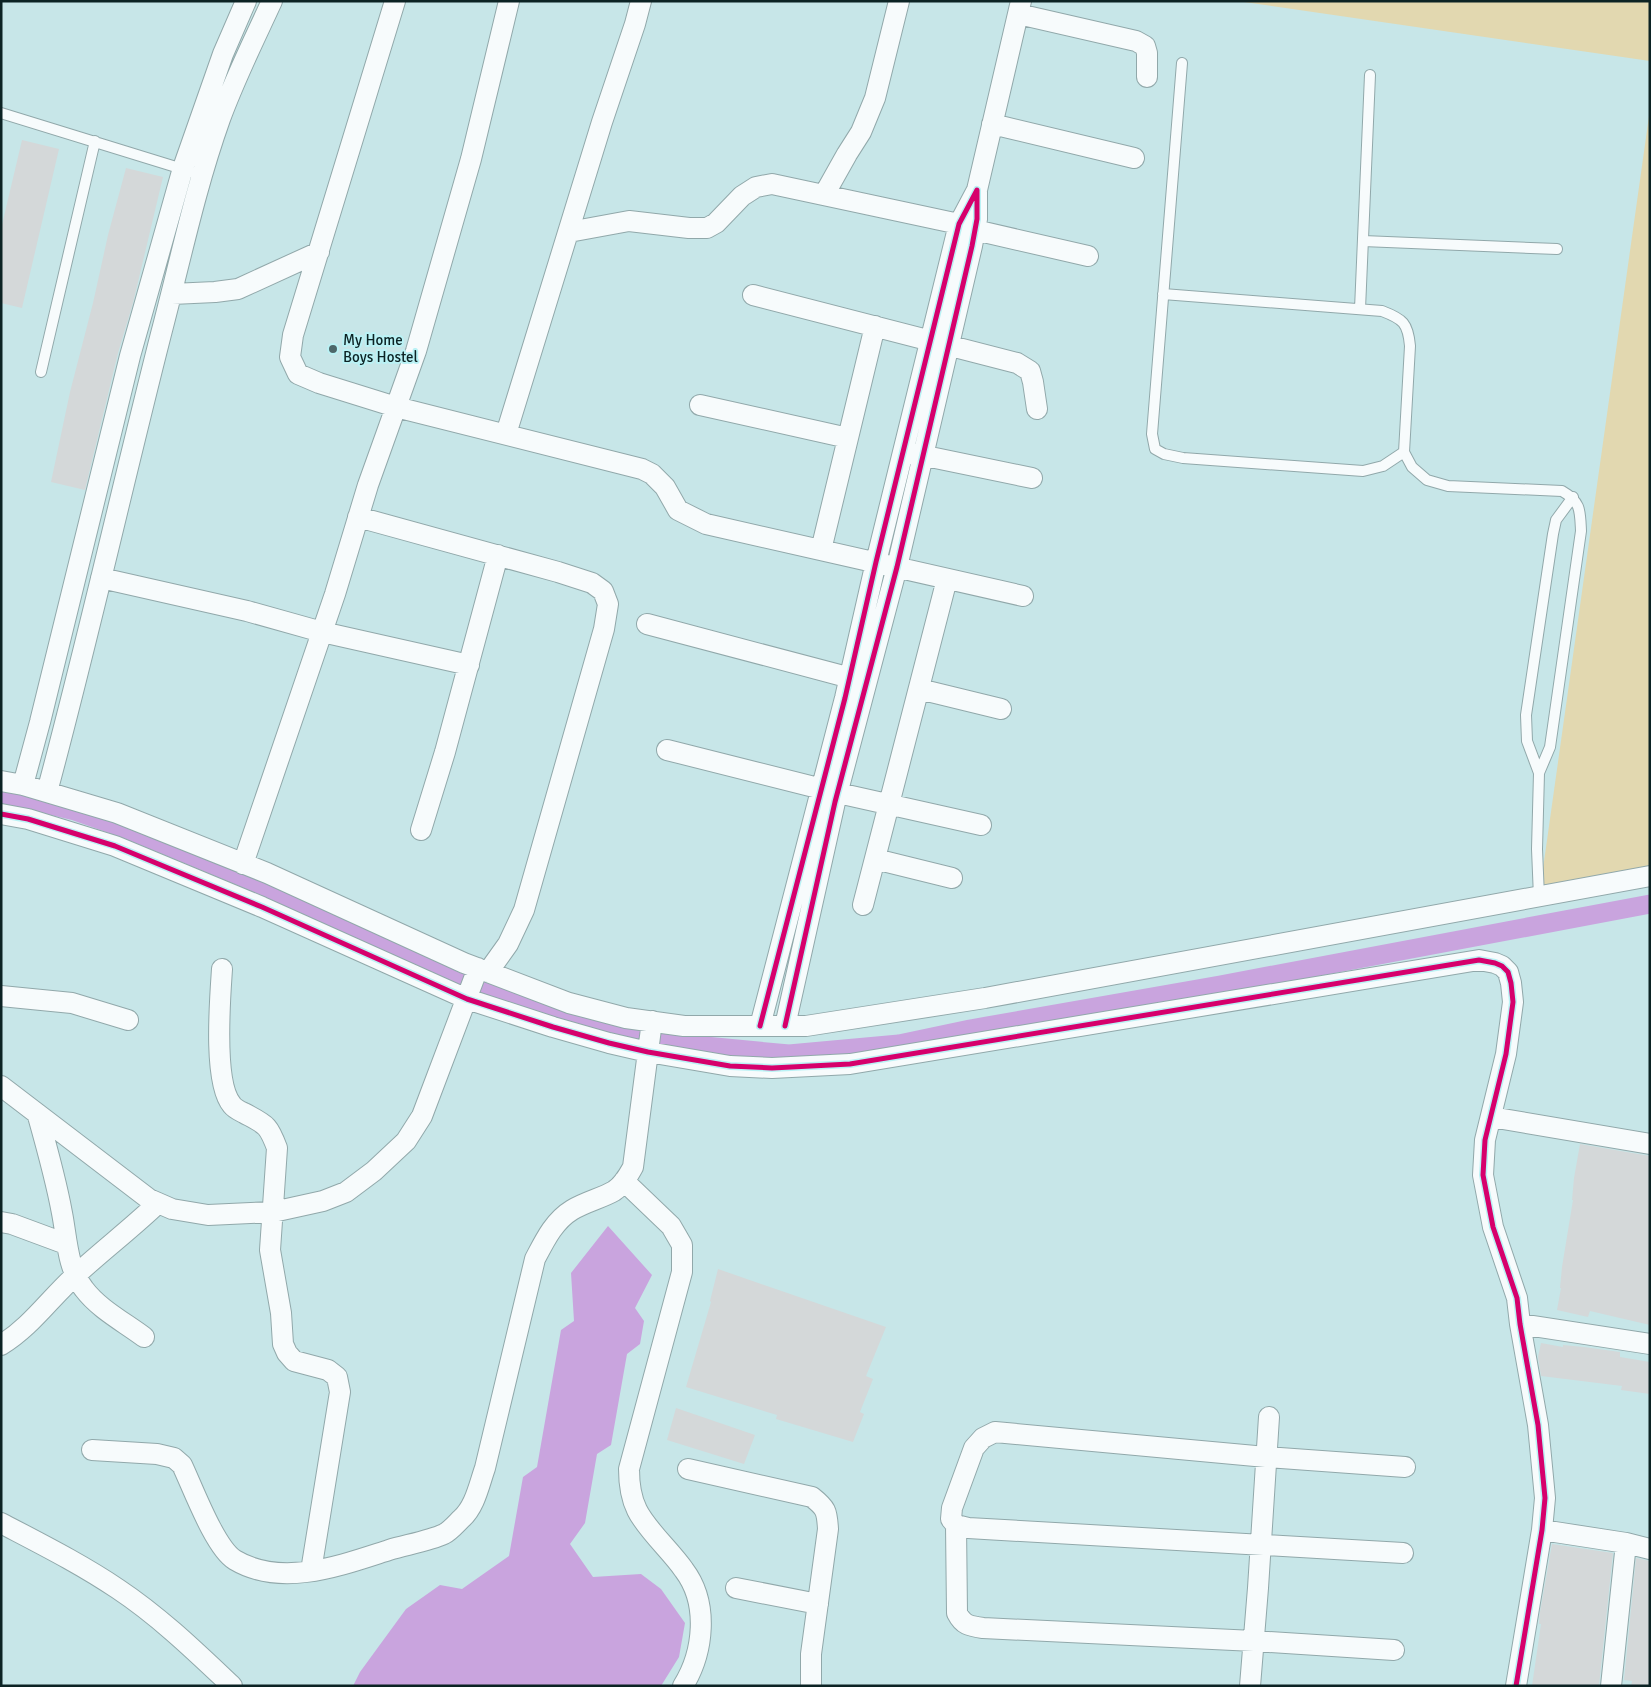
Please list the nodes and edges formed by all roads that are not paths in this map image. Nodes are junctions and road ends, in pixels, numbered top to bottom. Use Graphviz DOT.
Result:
graph roads {
  1 [pos="246,1"];
  2 [pos="272,1"];
  3 [pos="395,1"];
  4 [pos="509,1"];
  5 [pos="641,1"];
  6 [pos="899,1"];
  7 [pos="1019,8"];
  8 [pos="1182,62"];
  9 [pos="1370,75"];
  10 [pos="1147,77"];
  11 [pos="1,113"];
  12 [pos="992,124"];
  13 [pos="95,141"];
  14 [pos="1134,158"];
  15 [pos="183,168"];
  16 [pos="202,175"];
  17 [pos="824,195"];
  18 [pos="967,227"];
  19 [pos="569,232"];
  20 [pos="1363,241"];
  21 [pos="1557,249"];
  22 [pos="319,252"];
  23 [pos="1088,256"];
  24 [pos="172,294"];
  25 [pos="1163,294"];
  26 [pos="753,296"];
  27 [pos="1360,309"];
  28 [pos="875,326"];
  29 [pos="939,344"];
  30 [pos="41,372"];
  31 [pos="700,405"];
  32 [pos="396,406"];
  33 [pos="1037,410"];
  34 [pos="506,434"];
  35 [pos="848,438"];
  36 [pos="1404,452"];
  37 [pos="913,453"];
  38 [pos="1032,478"];
  39 [pos="1573,497"];
  40 [pos="358,517"];
  41 [pos="821,550"];
  42 [pos="498,555"];
  43 [pos="876,562"];
  44 [pos="897,567"];
  45 [pos="101,578"];
  46 [pos="947,579"];
  47 [pos="1023,596"];
  48 [pos="647,624"];
  49 [pos="322,632"];
  50 [pos="469,664"];
  51 [pos="858,680"];
  52 [pos="919,689"];
  53 [pos="1001,709"];
  54 [pos="667,750"];
  55 [pos="1539,773"];
  56 [pos="1,781"];
  57 [pos="23,785"];
  58 [pos="830,790"];
  59 [pos="47,792"];
  60 [pos="889,804"];
  61 [pos="1,814"];
  62 [pos="981,824"];
  63 [pos="421,830"];
  64 [pos="875,859"];
  65 [pos="243,864"];
  66 [pos="1650,876"];
  67 [pos="952,878"];
  68 [pos="1539,897"];
  69 [pos="862,905"];
  70 [pos="222,969"];
  71 [pos="476,981"];
  72 [pos="1,996"];
  73 [pos="128,1020"];
  74 [pos="760,1026"];
  75 [pos="784,1026"];
  76 [pos="650,1037"];
  77 [pos="1,1086"];
  78 [pos="38,1116"];
  79 [pos="1491,1117"];
  80 [pos="1650,1144"];
  81 [pos="624,1182"];
  82 [pos="158,1203"];
  83 [pos="273,1212"];
  84 [pos="1,1222"];
  85 [pos="66,1244"];
  86 [pos="76,1275"];
  87 [pos="1520,1324"];
  88 [pos="144,1337"];
  89 [pos="1650,1344"];
  90 [pos="1,1345"];
  91 [pos="1269,1416"];
  92 [pos="92,1450"];
  93 [pos="1266,1457"];
  94 [pos="1405,1467"];
  95 [pos="688,1469"];
  96 [pos="1,1523"];
  97 [pos="956,1525"];
  98 [pos="1542,1530"];
  99 [pos="1626,1543"];
  100 [pos="1261,1546"];
  101 [pos="1650,1548"];
  102 [pos="1403,1553"];
  103 [pos="312,1571"];
  104 [pos="736,1588"];
  105 [pos="818,1604"];
  106 [pos="1254,1641"];
  107 [pos="1394,1650"];
  108 [pos="232,1686"];
  109 [pos="683,1686"];
  110 [pos="811,1686"];
  111 [pos="1250,1686"];
  112 [pos="1516,1686"];
  113 [pos="1612,1686"];
  1 -- 15 [label="street"];
  2 -- 16 [label="street"];
  3 -- 22 [label="street"];
  4 -- 32 [label="street"];
  5 -- 19 [label="street"];
  6 -- 17 [label="street"];
  7 -- 10 [label="street"];
  7 -- 12 [label="street"];
  8 -- 25 [label="lane"];
  9 -- 20 [label="lane"];
  11 -- 13 [label="lane"];
  12 -- 14 [label="street"];
  12 -- 18 [label="street"];
  13 -- 15 [label="lane"];
  13 -- 30 [label="lane"];
  15 -- 16 [label="lane"];
  15 -- 57 [label="street"];
  16 -- 24 [label="street"];
  17 -- 18 [label="street"];
  17 -- 19 [label="street"];
  18 -- 23 [label="street"];
  18 -- 29 [label="street"];
  19 -- 34 [label="street"];
  20 -- 21 [label="lane"];
  20 -- 27 [label="lane"];
  22 -- 24 [label="street"];
  22 -- 32 [label="street"];
  24 -- 45 [label="street"];
  25 -- 27 [label="lane"];
  25 -- 36 [label="lane"];
  26 -- 28 [label="street"];
  27 -- 36 [label="lane"];
  28 -- 29 [label="street"];
  28 -- 35 [label="street"];
  29 -- 33 [label="street"];
  29 -- 37 [label="street"];
  31 -- 35 [label="street"];
  32 -- 34 [label="street"];
  32 -- 40 [label="street"];
  34 -- 41 [label="street"];
  35 -- 41 [label="street"];
  36 -- 39 [label="lane"];
  37 -- 38 [label="street"];
  37 -- 43 [label="street"];
  37 -- 44 [label="street"];
  39 -- 55 [label="lane"];
  39 -- 55 [label="lane"];
  40 -- 42 [label="street"];
  40 -- 49 [label="street"];
  41 -- 43 [label="street"];
  42 -- 50 [label="street"];
  42 -- 71 [label="street"];
  43 -- 44 [label="street"];
  43 -- 51 [label="street"];
  44 -- 46 [label="street"];
  44 -- 51 [label="street"];
  45 -- 49 [label="street"];
  45 -- 59 [label="street"];
  46 -- 47 [label="street"];
  46 -- 52 [label="street"];
  48 -- 51 [label="street"];
  49 -- 50 [label="street"];
  49 -- 65 [label="street"];
  50 -- 63 [label="street"];
  51 -- 58 [label="street"];
  52 -- 53 [label="street"];
  52 -- 60 [label="street"];
  54 -- 58 [label="street"];
  55 -- 68 [label="lane"];
  56 -- 57 [label="street"];
  57 -- 59 [label="street"];
  58 -- 60 [label="street"];
  58 -- 74 [label="street"];
  58 -- 75 [label="street"];
  59 -- 65 [label="street"];
  60 -- 62 [label="street"];
  60 -- 64 [label="street"];
  61 -- 71 [label="street"];
  64 -- 67 [label="street"];
  64 -- 69 [label="street"];
  65 -- 71 [label="street"];
  66 -- 68 [label="street"];
  68 -- 75 [label="street"];
  70 -- 83 [label="street"];
  71 -- 76 [label="street"];
  71 -- 76 [label="street"];
  71 -- 83 [label="street"];
  72 -- 73 [label="street"];
  74 -- 75 [label="street"];
  74 -- 76 [label="street"];
  76 -- 79 [label="street"];
  76 -- 81 [label="street"];
  77 -- 78 [label="street"];
  78 -- 82 [label="street"];
  78 -- 85 [label="street"];
  79 -- 80 [label="street"];
  79 -- 87 [label="street"];
  81 -- 103 [label="street"];
  81 -- 109 [label="street"];
  82 -- 83 [label="street"];
  82 -- 86 [label="street"];
  83 -- 103 [label="street"];
  84 -- 85 [label="street"];
  85 -- 86 [label="street"];
  86 -- 88 [label="street"];
  86 -- 90 [label="street"];
  87 -- 89 [label="street"];
  87 -- 98 [label="street"];
  91 -- 93 [label="street"];
  92 -- 103 [label="street"];
  93 -- 94 [label="street"];
  93 -- 97 [label="street"];
  93 -- 100 [label="street"];
  95 -- 105 [label="street"];
  96 -- 108 [label="street"];
  97 -- 100 [label="street"];
  97 -- 106 [label="street"];
  98 -- 99 [label="street"];
  98 -- 112 [label="street"];
  99 -- 101 [label="street"];
  99 -- 113 [label="street"];
  100 -- 102 [label="street"];
  100 -- 106 [label="street"];
  104 -- 105 [label="street"];
  105 -- 110 [label="street"];
  106 -- 107 [label="street"];
  106 -- 111 [label="street"];
}
